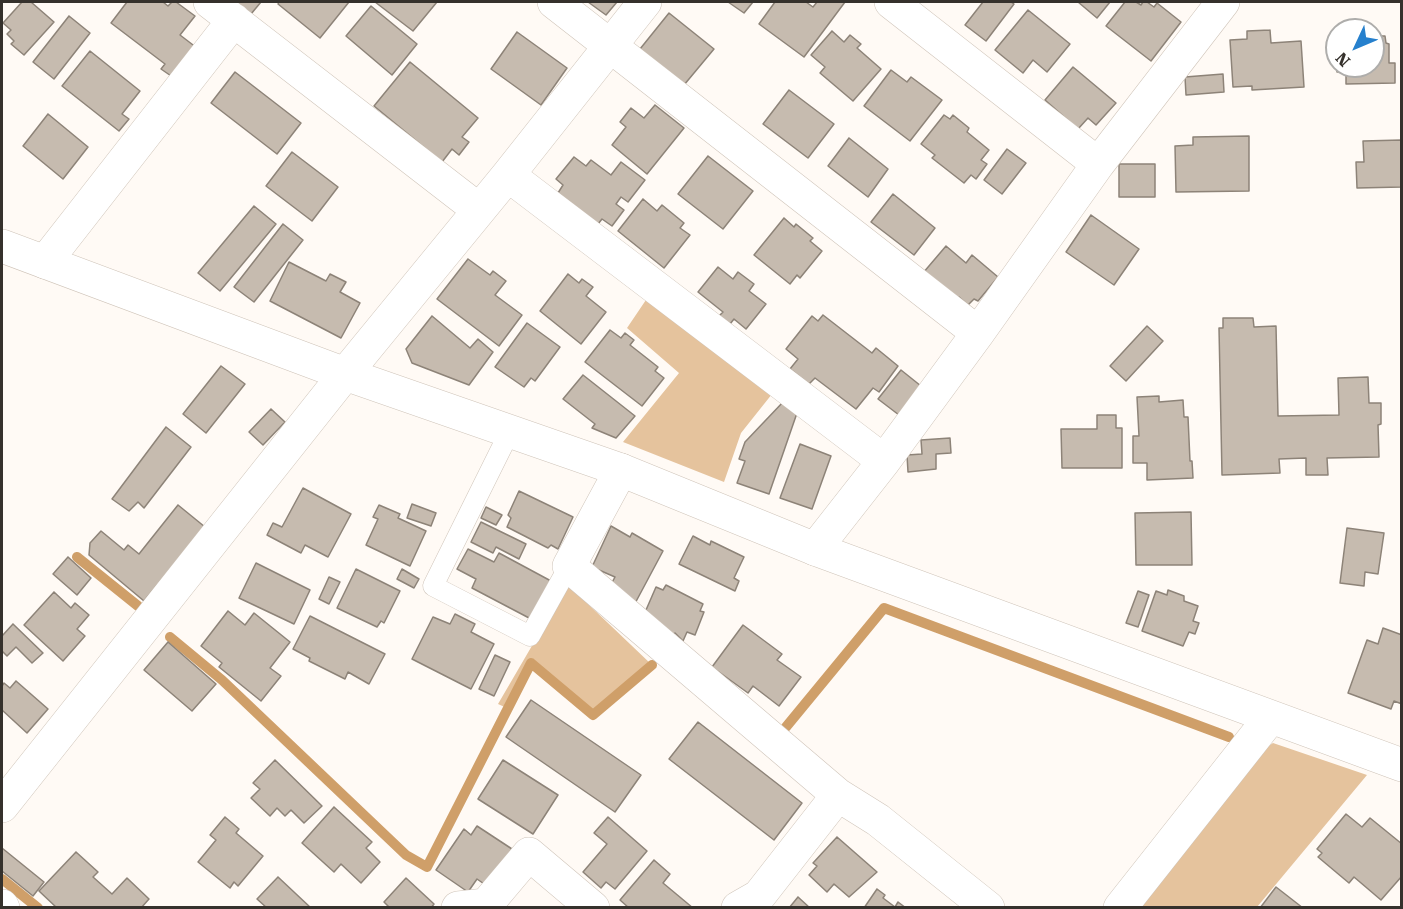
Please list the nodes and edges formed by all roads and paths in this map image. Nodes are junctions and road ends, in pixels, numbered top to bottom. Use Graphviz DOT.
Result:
graph roads {
  1 [pos="554,2"];
  2 [pos="645,2"];
  3 [pos="891,2"];
  4 [pos="1223,2"];
  5 [pos="222,11"];
  6 [pos="611,45"];
  7 [pos="1098,164"];
  8 [pos="508,175"];
  9 [pos="479,210"];
  10 [pos="2,246"];
  11 [pos="45,262"];
  12 [pos="978,333"];
  13 [pos="345,374"];
  14 [pos="510,431"];
  15 [pos="884,461"];
  16 [pos="621,470"];
  17 [pos="815,549"];
  18 [pos="568,566"];
  19 [pos="1270,718"];
  20 [pos="1401,765"];
  21 [pos="838,795"];
  22 [pos="2,806"];
  23 [pos="458,908"];
  24 [pos="593,908"];
  25 [pos="738,908"];
  26 [pos="988,908"];
  27 [pos="1120,908"];
  1 -- 6 [label="street"];
  2 -- 6 [label="street"];
  3 -- 7 [label="street"];
  4 -- 7 [label="street"];
  5 -- 9 [label="street"];
  5 -- 11 [label="street"];
  6 -- 8 [label="street"];
  6 -- 12 [label="street"];
  7 -- 12 [label="street"];
  8 -- 9 [label="street"];
  8 -- 15 [label="street"];
  9 -- 13 [label="street"];
  10 -- 11 [label="street"];
  11 -- 13 [label="street"];
  12 -- 15 [label="street"];
  13 -- 14 [label="street"];
  13 -- 22 [label="street"];
  14 -- 16 [label="street"];
  14 -- 18 [label="lane"];
  15 -- 17 [label="street"];
  16 -- 17 [label="street"];
  16 -- 18 [label="street"];
  17 -- 19 [label="street"];
  18 -- 21 [label="street"];
  19 -- 20 [label="street"];
  19 -- 27 [label="street"];
  21 -- 25 [label="street"];
  21 -- 26 [label="street"];
  23 -- 24 [label="street"];
}
